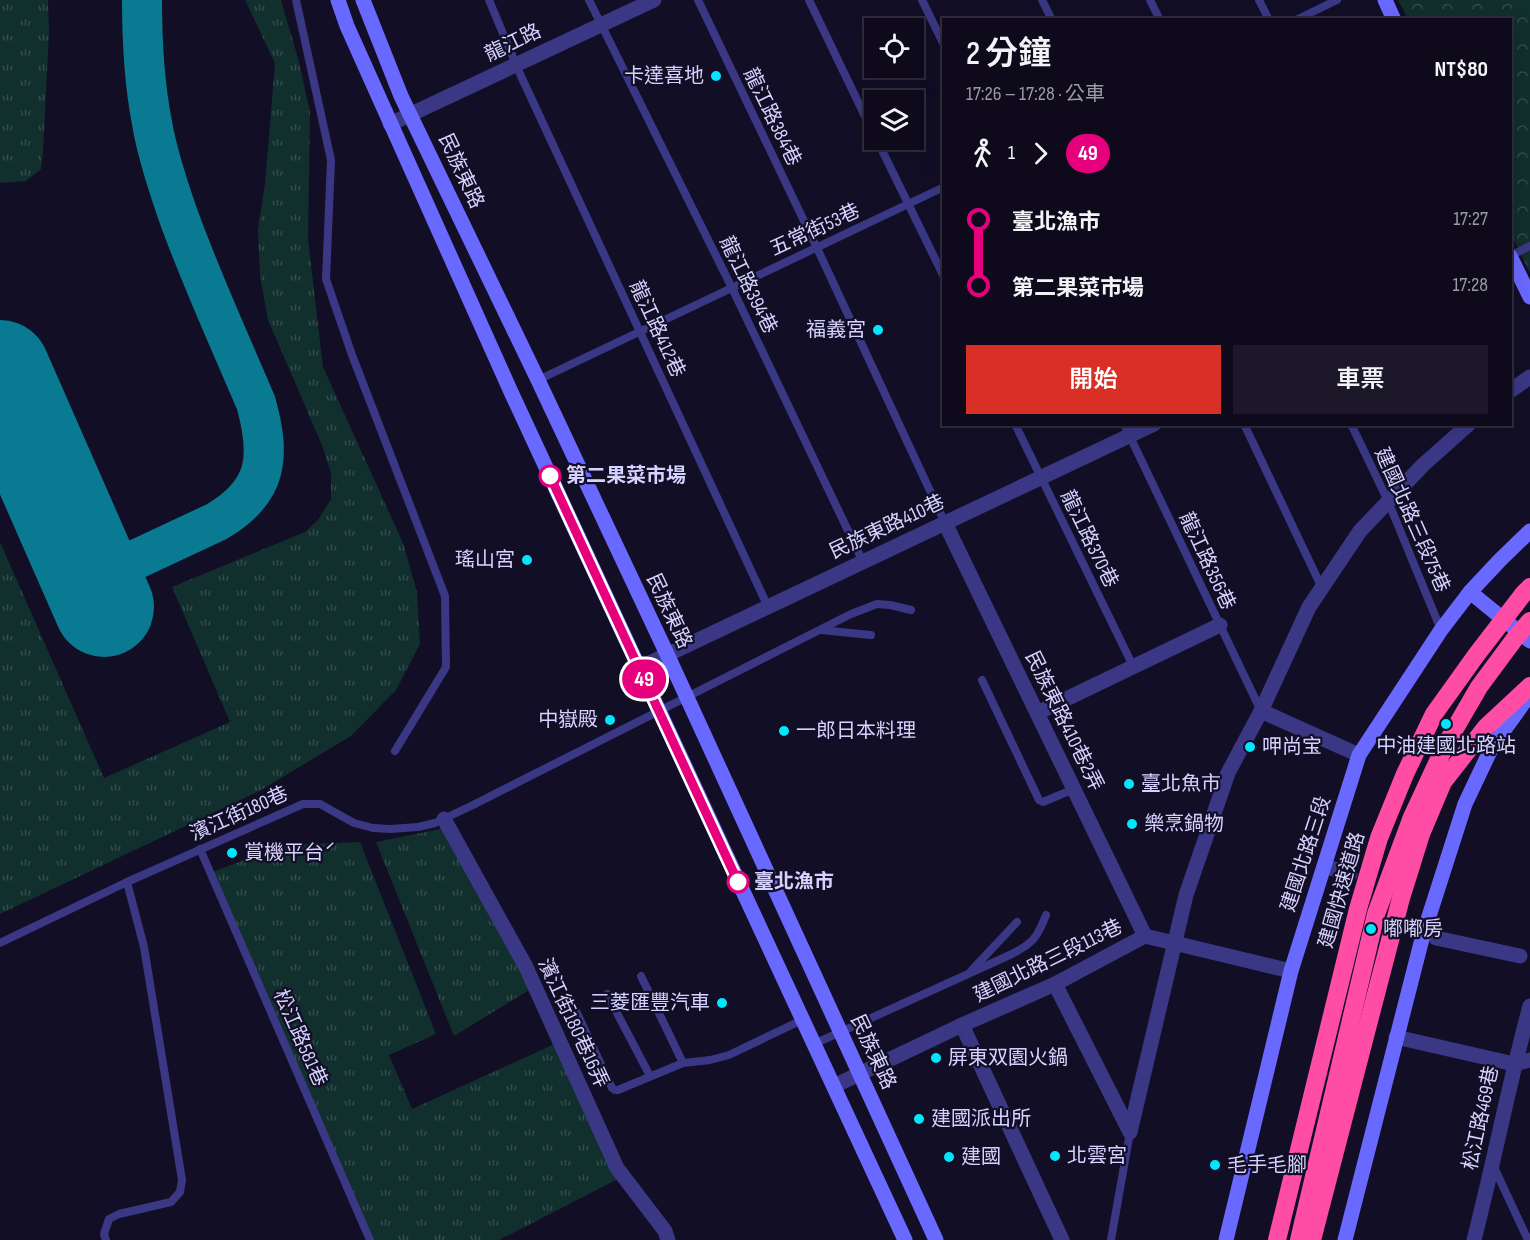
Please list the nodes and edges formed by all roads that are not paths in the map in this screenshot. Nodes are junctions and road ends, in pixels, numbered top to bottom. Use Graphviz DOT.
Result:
graph roads {
  1 [pos="296,0"];
  2 [pos="338,0"];
  3 [pos="363,0"];
  4 [pos="489,0"];
  5 [pos="589,0"];
  6 [pos="654,0"];
  7 [pos="698,0"];
  8 [pos="809,0"];
  9 [pos="922,0"];
  10 [pos="1042,0"];
  11 [pos="1150,0"];
  12 [pos="1259,0"];
  13 [pos="1337,0"];
  14 [pos="1385,0"];
  15 [pos="1051,18"];
  16 [pos="1159,18"];
  17 [pos="1268,18"];
  18 [pos="1300,18"];
  19 [pos="1394,18"];
  20 [pos="600,24"];
  21 [pos="942,41"];
  22 [pos="516,65"];
  23 [pos="864,114"];
  24 [pos="411,115"];
  25 [pos="390,124"];
  26 [pos="882,150"];
  27 [pos="942,188"];
  28 [pos="908,204"];
  29 [pos="1530,246"];
  30 [pos="817,248"];
  31 [pos="1512,255"];
  32 [pos="1512,260"];
  33 [pos="942,273"];
  34 [pos="732,288"];
  35 [pos="1530,297"];
  36 [pos="640,332"];
  37 [pos="1530,377"];
  38 [pos="538,380"];
  39 [pos="1512,390"];
  40 [pos="1016,426"];
  41 [pos="1145,426"];
  42 [pos="1245,426"];
  43 [pos="1352,426"];
  44 [pos="1467,426"];
  45 [pos="1127,430"];
  46 [pos="1041,478"];
  47 [pos="1388,501"];
  48 [pos="945,523"];
  49 [pos="1530,531"];
  50 [pos="863,562"];
  51 [pos="1530,587"];
  52 [pos="1322,588"];
  53 [pos="1470,592"];
  54 [pos="768,607"];
  55 [pos="911,610"];
  56 [pos="1530,621"];
  57 [pos="1220,625"];
  58 [pos="819,630"];
  59 [pos="1441,630"];
  60 [pos="872,635"];
  61 [pos="1530,642"];
  62 [pos="667,654"];
  63 [pos="639,668"];
  64 [pos="1134,668"];
  65 [pos="981,680"];
  66 [pos="1530,687"];
  67 [pos="1530,694"];
  68 [pos="687,698"];
  69 [pos="1261,711"];
  70 [pos="659,712"];
  71 [pos="1037,713"];
  72 [pos="395,751"];
  73 [pos="1359,755"];
  74 [pos="1074,789"];
  75 [pos="444,819"];
  76 [pos="200,849"];
  77 [pos="1324,866"];
  78 [pos="1350,874"];
  79 [pos="127,882"];
  80 [pos="1046,915"];
  81 [pos="1017,922"];
  82 [pos="1145,936"];
  83 [pos="1436,938"];
  84 [pos="0,943"];
  85 [pos="1175,943"];
  86 [pos="1520,956"];
  87 [pos="1291,971"];
  88 [pos="969,974"];
  89 [pos="641,976"];
  90 [pos="1055,984"];
  91 [pos="608,994"];
  92 [pos="1530,1006"];
  93 [pos="576,1011"];
  94 [pos="802,1020"];
  95 [pos="962,1025"];
  96 [pos="841,1032"];
  97 [pos="1396,1037"];
  98 [pos="814,1044"];
  99 [pos="1530,1060"];
  100 [pos="684,1063"];
  101 [pos="1514,1064"];
  102 [pos="860,1074"];
  103 [pos="650,1076"];
  104 [pos="834,1086"];
  105 [pos="1130,1132"];
  106 [pos="1493,1165"];
  107 [pos="913,1189"];
  108 [pos="887,1201"];
  109 [pos="106,1240"];
  110 [pos="370,1240"];
  111 [pos="668,1240"];
  112 [pos="905,1240"];
  113 [pos="936,1240"];
  114 [pos="1062,1240"];
  115 [pos="1111,1240"];
  116 [pos="1226,1240"];
  117 [pos="1277,1240"];
  118 [pos="1299,1240"];
  119 [pos="1312,1240"];
  120 [pos="1345,1240"];
  121 [pos="1474,1240"];
  122 [pos="1528,1240"];
  1 -- 72 [label="lane"];
  2 -- 25 [label="street"];
  3 -- 24 [label="street, 民族東路"];
  4 -- 22 [label="lane, 龍江路412巷"];
  5 -- 20 [label="lane, 龍江路394巷"];
  6 -- 20 [label="street, 龍江路"];
  7 -- 30 [label="lane, 龍江路384巷"];
  8 -- 23 [label="lane"];
  9 -- 21 [label="lane"];
  10 -- 15 [label="lane"];
  11 -- 16 [label="lane"];
  12 -- 17 [label="lane"];
  13 -- 18 [label="lane"];
  14 -- 19 [label="street"];
  20 -- 22 [label="street, 龍江路"];
  20 -- 34 [label="lane, 龍江路394巷"];
  22 -- 24 [label="street, 龍江路"];
  22 -- 36 [label="lane, 龍江路412巷"];
  24 -- 25 [label="street, 龍江路"];
  24 -- 38 [label="street, 民族東路"];
  25 -- 63 [label="street"];
  26 -- 28 [label="lane"];
  27 -- 28 [label="lane, 五常街53巷"];
  28 -- 30 [label="lane, 五常街53巷"];
  28 -- 33 [label="lane"];
  29 -- 31 [label="lane"];
  30 -- 34 [label="lane, 五常街53巷"];
  30 -- 48 [label="lane, 龍江路384巷"];
  32 -- 35 [label="street"];
  34 -- 36 [label="lane, 五常街53巷"];
  34 -- 50 [label="lane, 龍江路394巷"];
  36 -- 38 [label="lane, 五常街53巷"];
  36 -- 54 [label="lane, 龍江路412巷"];
  37 -- 39 [label="street"];
  38 -- 62 [label="street, 民族東路"];
  40 -- 46 [label="lane, 龍江路370巷"];
  41 -- 45 [label="street, 民族東路410巷"];
  42 -- 52 [label="lane"];
  43 -- 47 [label="lane, 建國北路三段75巷"];
  44 -- 47 [label="street"];
  45 -- 46 [label="street, 民族東路410巷"];
  45 -- 57 [label="lane, 龍江路356巷"];
  46 -- 48 [label="street, 民族東路410巷"];
  46 -- 64 [label="lane, 龍江路370巷"];
  47 -- 52 [label="street"];
  47 -- 59 [label="lane, 建國北路三段75巷"];
  48 -- 50 [label="street, 民族東路410巷"];
  48 -- 71 [label="street, 民族東路410巷2弄"];
  49 -- 53 [label="street, 建國北路三段"];
  50 -- 54 [label="street, 民族東路410巷"];
  51 -- 117 [label="highway, 建國快速道路, bridge"];
  52 -- 69 [label="street"];
  53 -- 59 [label="street, 建國北路三段"];
  53 -- 61 [label="street"];
  54 -- 62 [label="street, 民族東路410巷"];
  55 -- 58 [label="lane, 濱江街180巷"];
  56 -- 118 [label="highway, 建國快速道路, bridge"];
  57 -- 64 [label="street"];
  57 -- 69 [label="lane, 龍江路356巷"];
  58 -- 60 [label="lane"];
  58 -- 68 [label="lane, 濱江街180巷"];
  59 -- 73 [label="street, 建國北路三段"];
  62 -- 63 [label="street, 民族東路410巷"];
  62 -- 68 [label="street, 民族東路"];
  63 -- 70 [label="street"];
  64 -- 71 [label="street"];
  65 -- 74 [label="lane"];
  66 -- 119 [label="highway"];
  67 -- 97 [label="street"];
  68 -- 70 [label="lane, 濱江街180巷"];
  68 -- 96 [label="street, 民族東路"];
  69 -- 73 [label="street"];
  69 -- 85 [label="street"];
  70 -- 75 [label="lane, 濱江街180巷"];
  70 -- 94 [label="street"];
  71 -- 74 [label="street, 民族東路410巷2弄"];
  73 -- 77 [label="street, 建國北路三段"];
  74 -- 82 [label="street, 民族東路410巷2弄"];
  75 -- 76 [label="lane, 濱江街180巷"];
  75 -- 111 [label="street, 濱江街180巷16弄"];
  76 -- 79 [label="lane, 濱江街180巷"];
  76 -- 110 [label="lane, 松江路581巷"];
  77 -- 78 [label="street"];
  77 -- 87 [label="street, 建國北路三段"];
  79 -- 84 [label="lane, 濱江街180巷"];
  79 -- 109 [label="lane"];
  80 -- 88 [label="lane"];
  81 -- 88 [label="lane"];
  82 -- 85 [label="street, 建國北路三段113巷"];
  82 -- 90 [label="street, 建國北路三段113巷"];
  83 -- 86 [label="street"];
  85 -- 87 [label="street, 建國北路三段113巷"];
  85 -- 105 [label="street"];
  87 -- 116 [label="street, 建國北路三段"];
  88 -- 96 [label="lane"];
  89 -- 100 [label="lane"];
  90 -- 95 [label="street, 建國北路三段113巷"];
  90 -- 105 [label="street"];
  91 -- 103 [label="lane"];
  92 -- 101 [label="street, 松江路469巷"];
  93 -- 103 [label="lane"];
  94 -- 98 [label="street"];
  94 -- 100 [label="lane"];
  95 -- 102 [label="street, 建國北路三段113巷"];
  95 -- 114 [label="street"];
  96 -- 98 [label="lane"];
  96 -- 102 [label="street, 民族東路"];
  97 -- 101 [label="street"];
  97 -- 120 [label="street"];
  98 -- 104 [label="street"];
  99 -- 101 [label="street"];
  100 -- 103 [label="lane"];
  101 -- 106 [label="street, 松江路469巷"];
  102 -- 104 [label="street, 建國北路三段113巷"];
  102 -- 107 [label="street, 民族東路"];
  104 -- 108 [label="street"];
  105 -- 115 [label="lane"];
  106 -- 121 [label="street, 松江路469巷"];
  106 -- 122 [label="lane"];
  107 -- 108 [label="street"];
  107 -- 113 [label="street, 民族東路"];
  108 -- 112 [label="street"];
}
